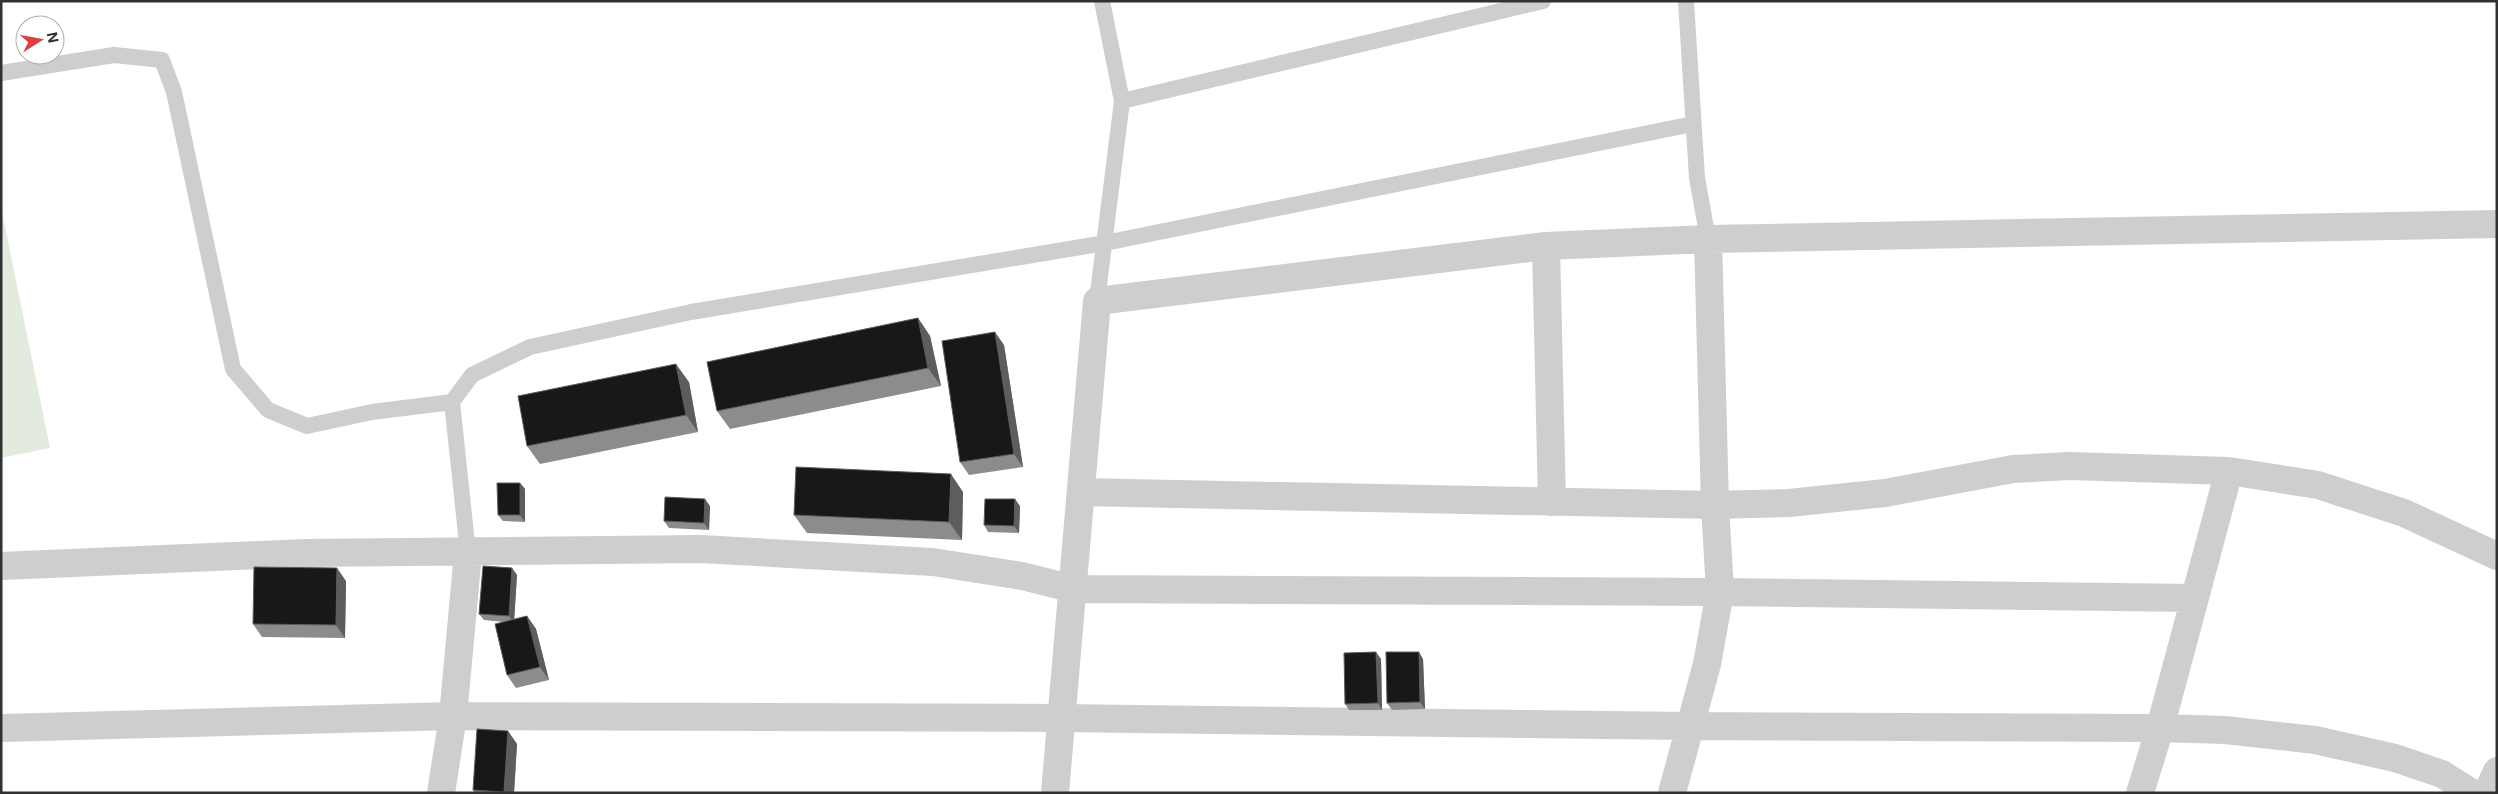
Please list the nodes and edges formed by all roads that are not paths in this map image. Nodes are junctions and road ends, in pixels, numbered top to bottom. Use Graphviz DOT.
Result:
graph roads {
  1 [pos="1102,1"];
  2 [pos="1543,1"];
  3 [pos="1686,1"];
  4 [pos="1,74"];
  5 [pos="1122,102"];
  6 [pos="1693,124"];
  7 [pos="2497,224"];
  8 [pos="1708,239"];
  9 [pos="1105,243"];
  10 [pos="1546,246"];
  11 [pos="1097,301"];
  12 [pos="452,402"];
  13 [pos="2229,471"];
  14 [pos="1081,492"];
  15 [pos="1552,502"];
  16 [pos="1715,505"];
  17 [pos="468,553"];
  18 [pos="2497,556"];
  19 [pos="1,566"];
  20 [pos="1074,589"];
  21 [pos="1720,592"];
  22 [pos="2195,598"];
  23 [pos="453,716"];
  24 [pos="1060,718"];
  25 [pos="1690,726"];
  26 [pos="1,728"];
  27 [pos="2160,728"];
  28 [pos="2497,771"];
  29 [pos="441,793"];
  30 [pos="1055,793"];
  31 [pos="1672,793"];
  32 [pos="2140,793"];
  33 [pos="2472,793"];
  34 [pos="2487,793"];
  1 -- 5 [label="lane"];
  2 -- 5 [label="lane"];
  3 -- 6 [label="lane"];
  4 -- 12 [label="lane"];
  5 -- 9 [label="lane"];
  6 -- 8 [label="lane"];
  6 -- 9 [label="lane"];
  7 -- 8 [label="street"];
  8 -- 10 [label="street"];
  8 -- 16 [label="street"];
  9 -- 11 [label="lane"];
  9 -- 12 [label="lane"];
  10 -- 11 [label="street"];
  10 -- 15 [label="street"];
  11 -- 14 [label="street"];
  12 -- 17 [label="lane"];
  13 -- 16 [label="street"];
  13 -- 18 [label="street"];
  13 -- 22 [label="street"];
  14 -- 15 [label="street"];
  14 -- 20 [label="street"];
  15 -- 16 [label="street"];
  16 -- 21 [label="street"];
  17 -- 19 [label="street"];
  17 -- 20 [label="street"];
  17 -- 23 [label="street"];
  20 -- 21 [label="street"];
  20 -- 24 [label="street"];
  21 -- 22 [label="street"];
  21 -- 25 [label="street"];
  22 -- 27 [label="street"];
  23 -- 24 [label="street"];
  23 -- 26 [label="street"];
  23 -- 29 [label="street"];
  24 -- 25 [label="street"];
  24 -- 30 [label="street"];
  25 -- 27 [label="street"];
  25 -- 31 [label="street"];
  27 -- 32 [label="street"];
  27 -- 33 [label="street"];
  28 -- 34 [label="street"];
}
